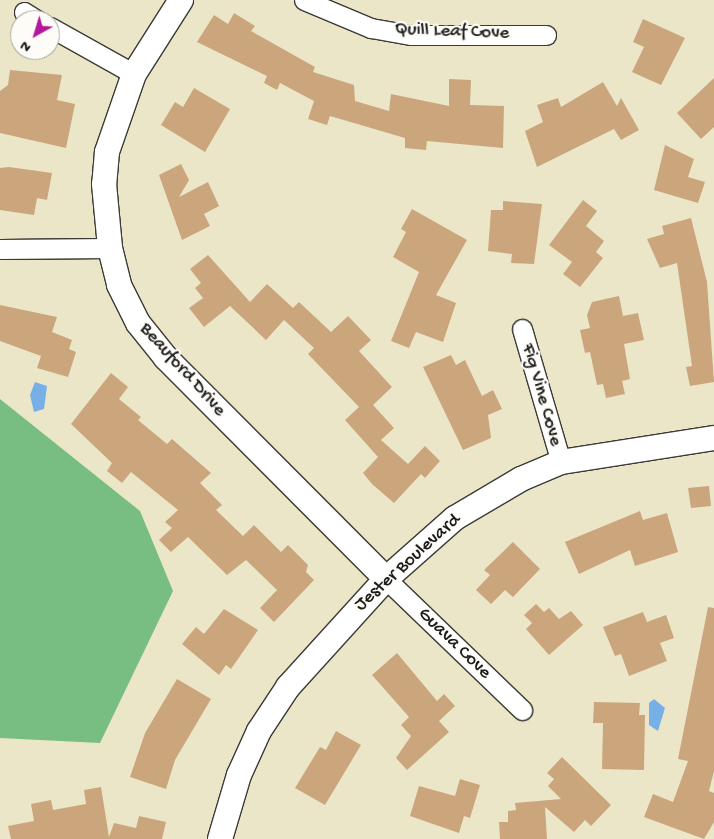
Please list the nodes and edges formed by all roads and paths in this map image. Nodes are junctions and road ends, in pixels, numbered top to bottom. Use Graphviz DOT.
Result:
graph roads {
  1 [pos="181,0"];
  2 [pos="304,0"];
  3 [pos="60,33"];
  4 [pos="546,35"];
  5 [pos="134,74"];
  6 [pos="110,248"];
  7 [pos="0,249"];
  8 [pos="522,329"];
  9 [pos="714,438"];
  10 [pos="561,462"];
  11 [pos="386,579"];
  12 [pos="522,710"];
  13 [pos="220,839"];
  1 -- 5 [label="street, Beauford Drive"];
  2 -- 4 [label="street, Quill Leaf Cove"];
  3 -- 5 [label="street"];
  5 -- 6 [label="street, Beauford Drive"];
  6 -- 7 [label="street"];
  6 -- 11 [label="street, Beauford Drive"];
  8 -- 10 [label="street, Fig Vine Cove"];
  9 -- 10 [label="street, Jester Boulevard"];
  10 -- 11 [label="street, Jester Boulevard"];
  11 -- 12 [label="street, Guava Cove"];
  11 -- 13 [label="street, Jester Boulevard"];
}
